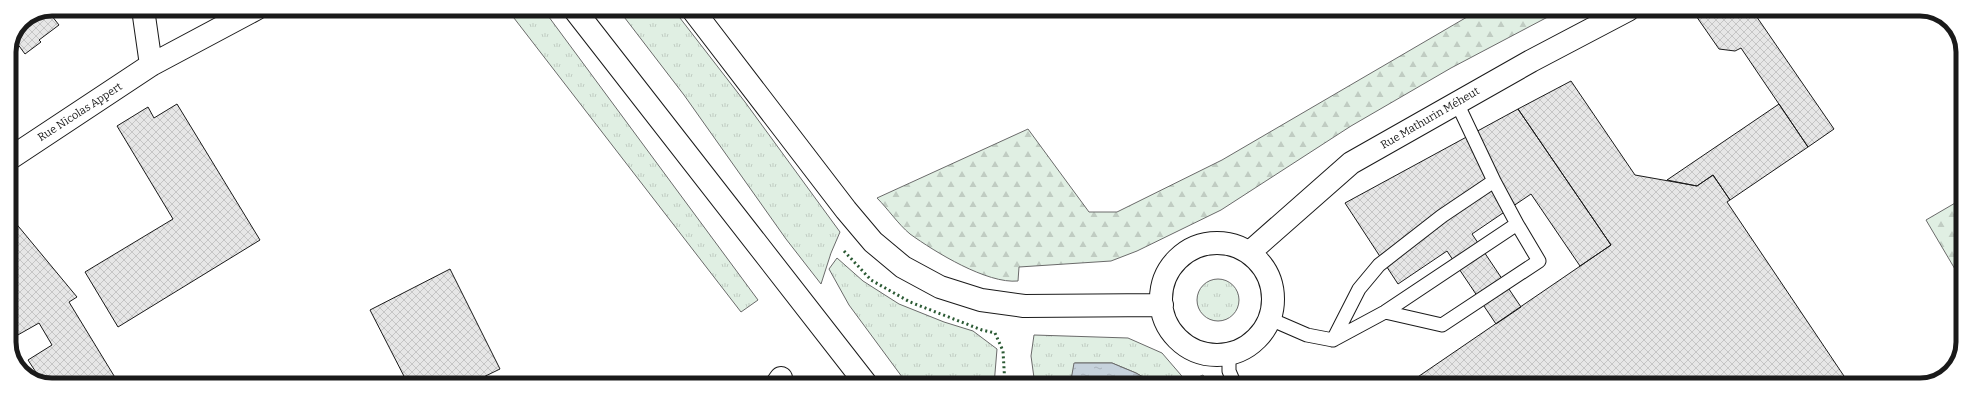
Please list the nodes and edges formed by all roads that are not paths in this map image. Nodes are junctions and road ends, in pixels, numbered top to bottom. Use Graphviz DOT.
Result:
graph roads {
  1 [pos="144,16"];
  2 [pos="244,16"];
  3 [pos="579,16"];
  4 [pos="697,16"];
  5 [pos="1617,16"];
  6 [pos="151,65"];
  7 [pos="1457,103"];
  8 [pos="16,154"];
  9 [pos="1494,181"];
  10 [pos="1517,224"];
  11 [pos="1250,252"];
  12 [pos="1162,305"];
  13 [pos="1385,312"];
  14 [pos="1270,319"];
  15 [pos="1333,340"];
  16 [pos="1229,353"];
  17 [pos="863,378"];
  18 [pos="1232,378"];
  1 -- 6 [label="street"];
  2 -- 6 [label="street, Rue Nicolas Appert"];
  3 -- 17 [label="street"];
  4 -- 12 [label="street"];
  5 -- 7 [label="street, Rue Mathurin Méheut"];
  6 -- 8 [label="street, Rue Nicolas Appert"];
  7 -- 9 [label="lane"];
  7 -- 11 [label="street, Rue Mathurin Méheut"];
  9 -- 10 [label="lane"];
  9 -- 15 [label="lane"];
  10 -- 13 [label="lane"];
  10 -- 13 [label="lane"];
  11 -- 12 [label="street"];
  11 -- 14 [label="street"];
  12 -- 16 [label="street"];
  13 -- 15 [label="lane"];
  14 -- 15 [label="lane"];
  14 -- 16 [label="street"];
  16 -- 18 [label="lane"];
}
